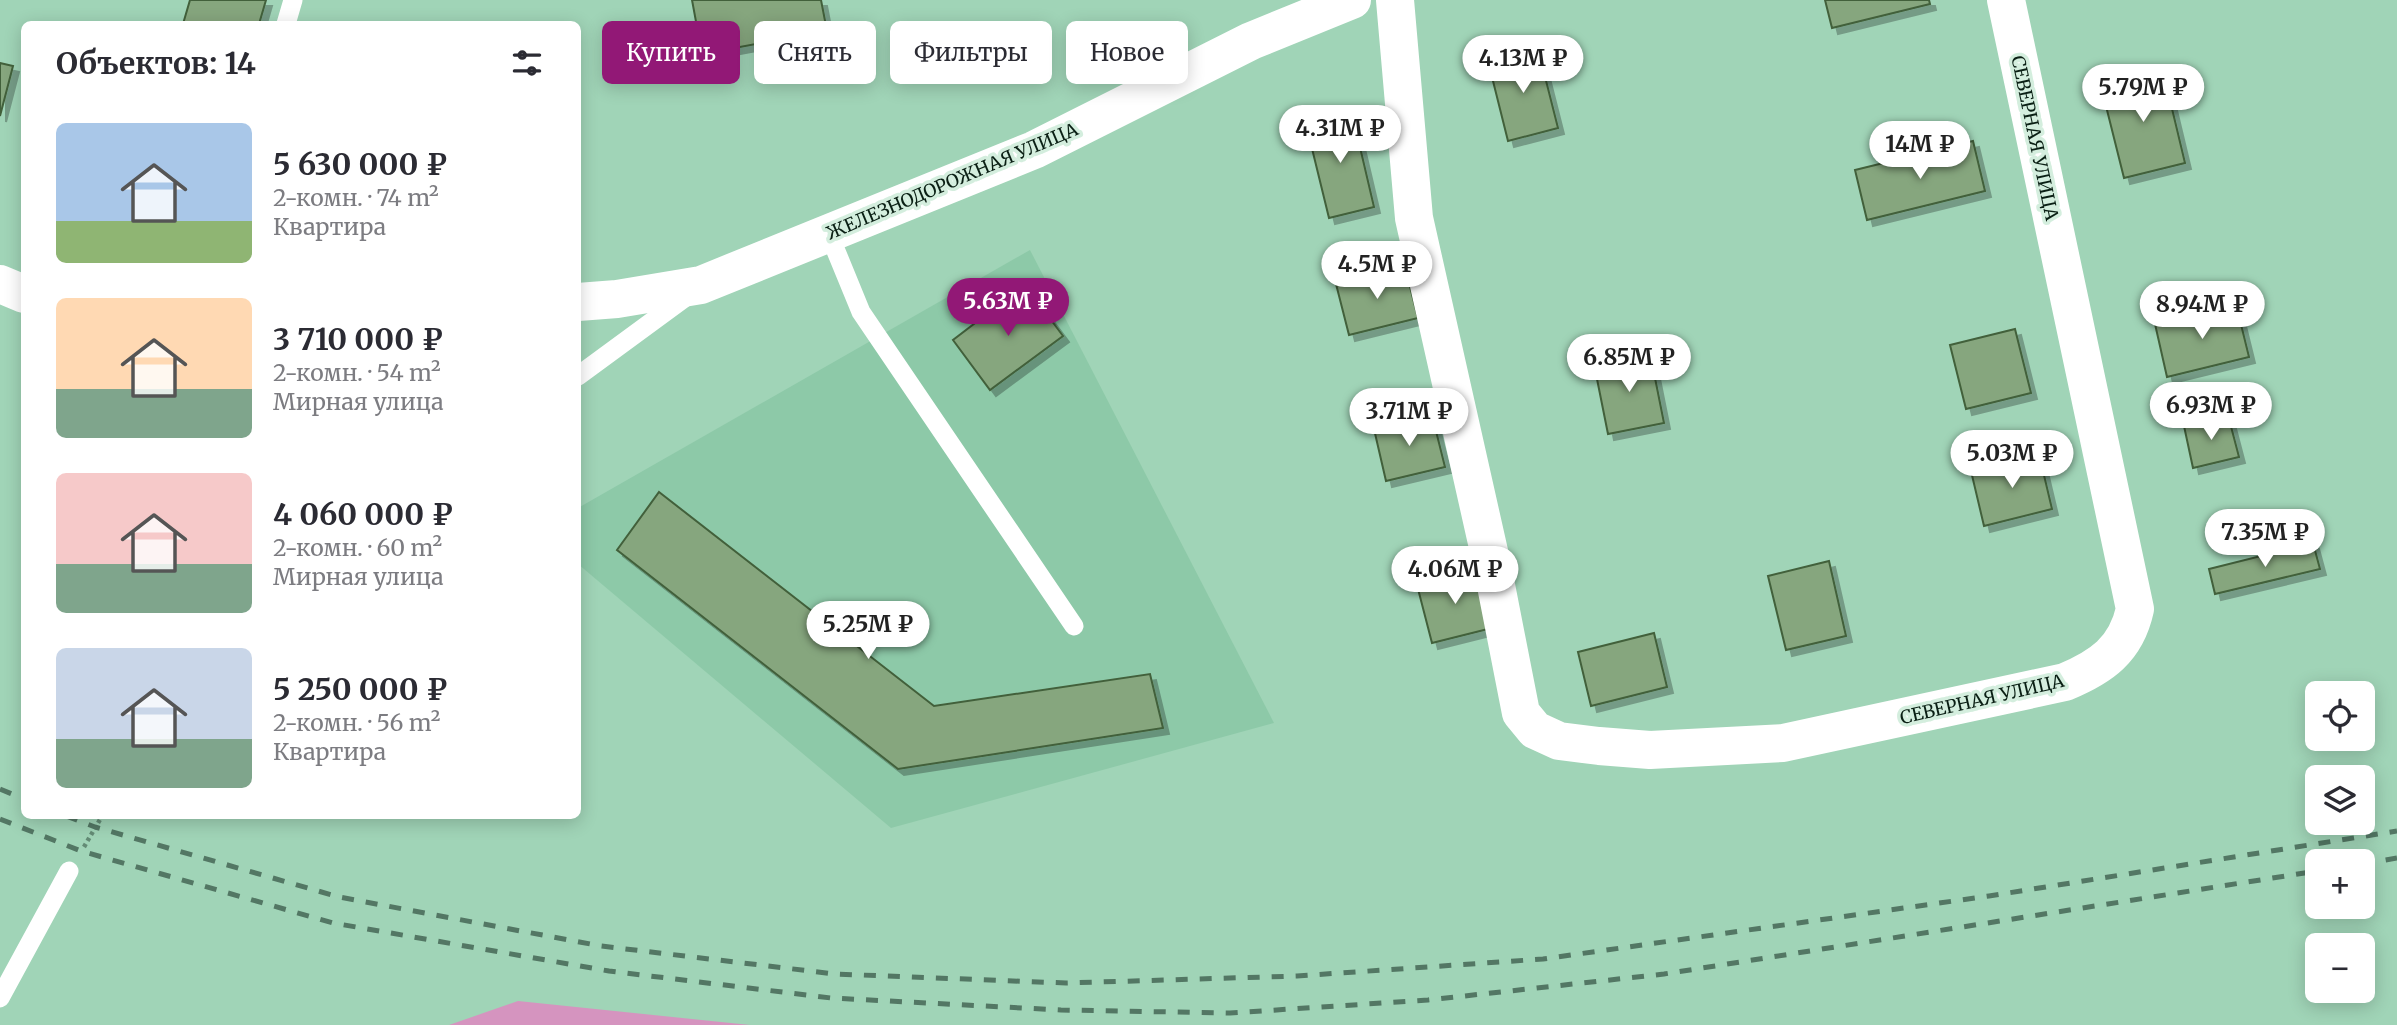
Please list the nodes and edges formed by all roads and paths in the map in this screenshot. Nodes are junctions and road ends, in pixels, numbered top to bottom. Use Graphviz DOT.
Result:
graph roads {
  1 [pos="293,0"];
  2 [pos="1352,0"];
  3 [pos="1395,0"];
  4 [pos="2006,0"];
  5 [pos="287,21"];
  6 [pos="829,234"];
  7 [pos="581,283"];
  8 [pos="0,284"];
  9 [pos="701,285"];
  10 [pos="21,293"];
  11 [pos="617,299"];
  12 [pos="581,302"];
  13 [pos="581,374"];
  14 [pos="1074,626"];
  15 [pos="69,871"];
  16 [pos="0,998"];
  1 -- 5 [label="lane"];
  2 -- 6 [label="street, ЖЕЛЕЗНОДОРОЖНАЯ УЛИЦА"];
  3 -- 4 [label="street, СЕВЕРНАЯ УЛИЦА"];
  6 -- 9 [label="street, ЖЕЛЕЗНОДОРОЖНАЯ УЛИЦА"];
  6 -- 14 [label="lane"];
  7 -- 11 [label="lane"];
  8 -- 10 [label="street"];
  9 -- 11 [label="street, ЖЕЛЕЗНОДОРОЖНАЯ УЛИЦА"];
  9 -- 13 [label="lane"];
  11 -- 12 [label="street, ЖЕЛЕЗНОДОРОЖНАЯ УЛИЦА"];
  15 -- 16 [label="lane"];
}
